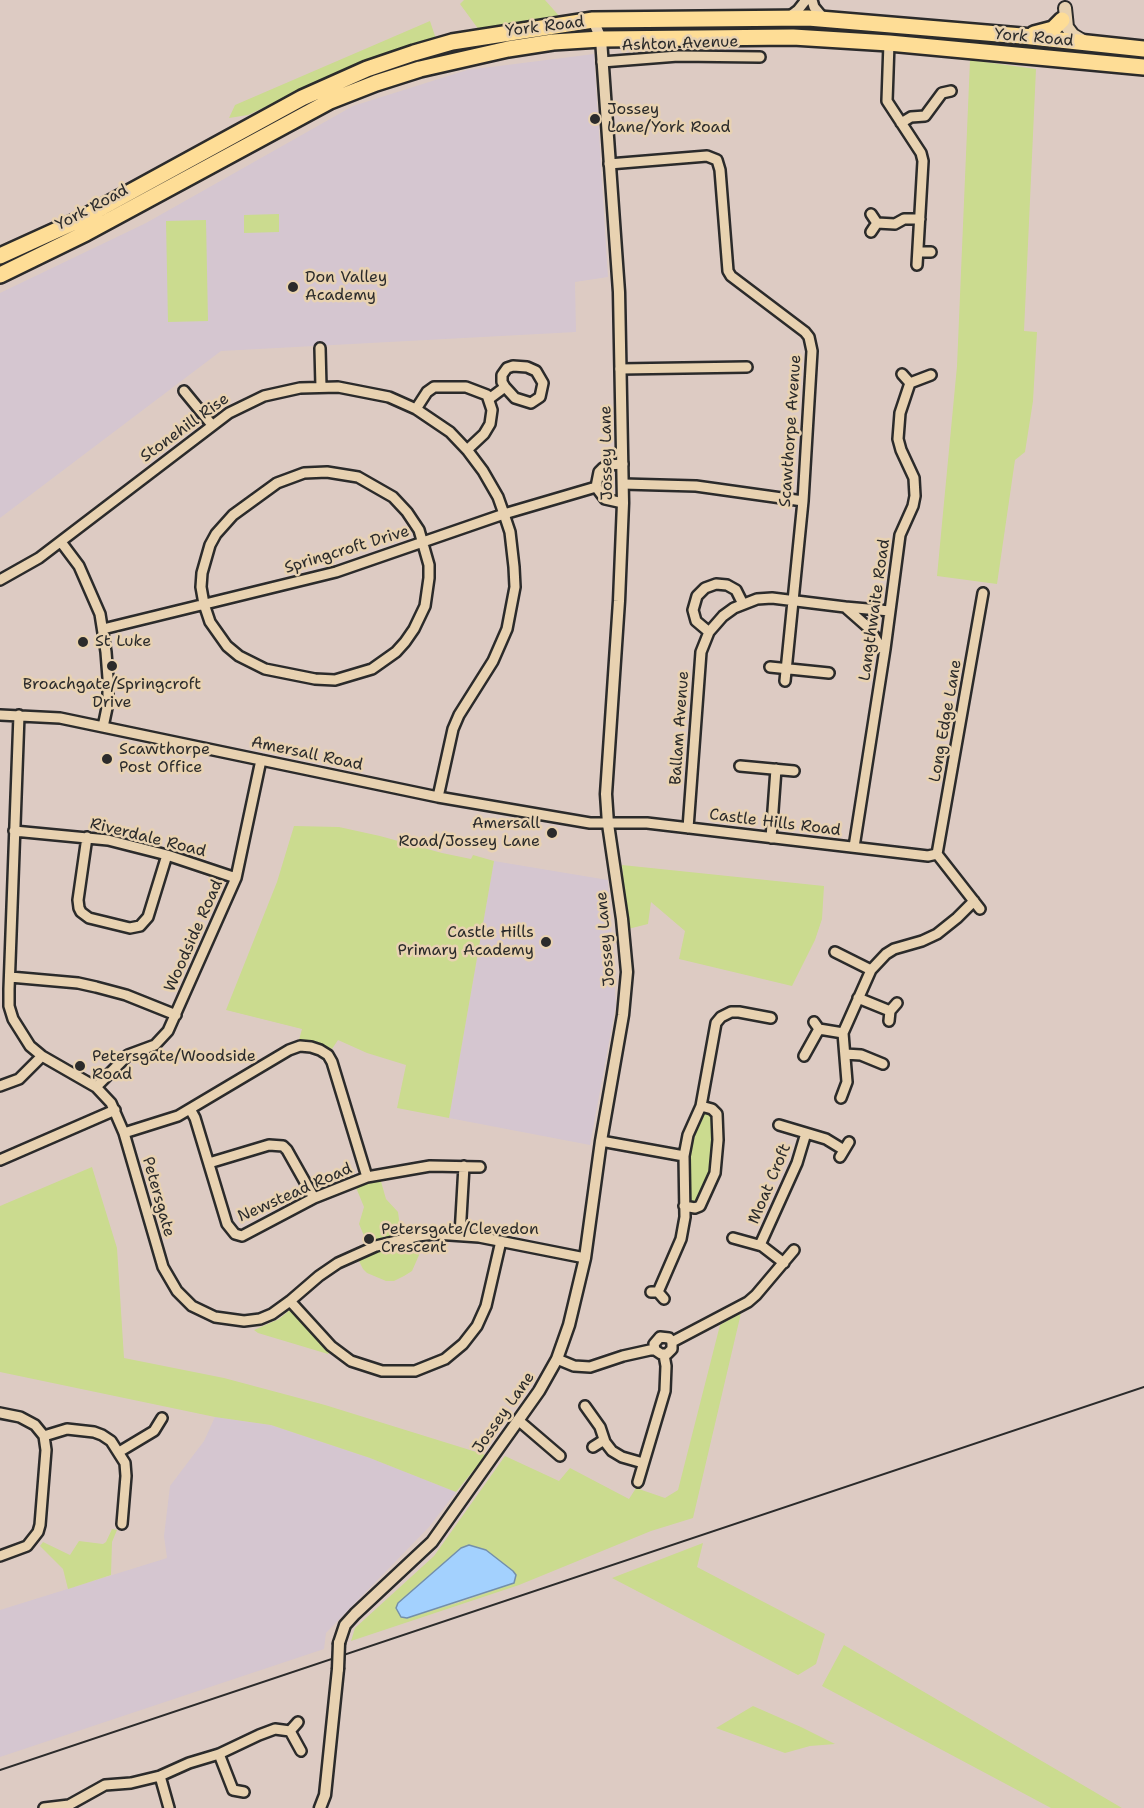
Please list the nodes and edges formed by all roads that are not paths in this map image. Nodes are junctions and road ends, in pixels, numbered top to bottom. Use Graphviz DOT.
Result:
graph roads {
  1 [pos="806,0"];
  2 [pos="812,0"];
  3 [pos="1065,10"];
  4 [pos="784,18"];
  5 [pos="824,19"];
  6 [pos="593,20"];
  7 [pos="1022,36"];
  8 [pos="488,37"];
  9 [pos="601,39"];
  10 [pos="1058,40"];
  11 [pos="889,43"];
  12 [pos="1087,43"];
  13 [pos="1104,50"];
  14 [pos="1144,50"];
  15 [pos="760,57"];
  16 [pos="1144,60"];
  17 [pos="602,62"];
  18 [pos="1144,67"];
  19 [pos="951,91"];
  20 [pos="925,116"];
  21 [pos="901,123"];
  22 [pos="932,124"];
  23 [pos="609,164"];
  24 [pos="871,214"];
  25 [pos="920,219"];
  26 [pos="877,223"];
  27 [pos="871,232"];
  28 [pos="918,252"];
  29 [pos="931,252"];
  30 [pos="0,256"];
  31 [pos="917,265"];
  32 [pos="0,275"];
  33 [pos="320,348"];
  34 [pos="747,367"];
  35 [pos="620,369"];
  36 [pos="902,374"];
  37 [pos="932,375"];
  38 [pos="910,383"];
  39 [pos="321,387"];
  40 [pos="505,387"];
  41 [pos="184,391"];
  42 [pos="489,399"];
  43 [pos="416,409"];
  44 [pos="212,425"];
  45 [pos="467,450"];
  46 [pos="623,464"];
  47 [pos="623,484"];
  48 [pos="596,487"];
  49 [pos="802,501"];
  50 [pos="623,503"];
  51 [pos="504,514"];
  52 [pos="61,542"];
  53 [pos="423,542"];
  54 [pos="0,580"];
  55 [pos="983,593"];
  56 [pos="792,600"];
  57 [pos="743,603"];
  58 [pos="204,604"];
  59 [pos="845,607"];
  60 [pos="890,611"];
  61 [pos="103,629"];
  62 [pos="709,632"];
  63 [pos="885,649"];
  64 [pos="770,668"];
  65 [pos="786,669"];
  66 [pos="828,673"];
  67 [pos="785,681"];
  68 [pos="0,715"];
  69 [pos="19,715"];
  70 [pos="104,727"];
  71 [pos="261,760"];
  72 [pos="740,766"];
  73 [pos="776,769"];
  74 [pos="794,771"];
  75 [pos="438,797"];
  76 [pos="608,824"];
  77 [pos="688,828"];
  78 [pos="15,831"];
  79 [pos="87,837"];
  80 [pos="771,838"];
  81 [pos="854,847"];
  82 [pos="937,854"];
  83 [pos="167,855"];
  84 [pos="236,878"];
  85 [pos="974,901"];
  86 [pos="980,909"];
  87 [pos="835,952"];
  88 [pos="871,970"];
  89 [pos="10,977"];
  90 [pos="858,998"];
  91 [pos="897,1003"];
  92 [pos="5,1007"];
  93 [pos="890,1011"];
  94 [pos="176,1015"];
  95 [pos="771,1018"];
  96 [pos="889,1021"];
  97 [pos="843,1033"];
  98 [pos="845,1054"];
  99 [pos="42,1056"];
  100 [pos="804,1056"];
  101 [pos="883,1064"];
  102 [pos="0,1086"];
  103 [pos="96,1087"];
  104 [pos="841,1098"];
  105 [pos="702,1106"];
  106 [pos="190,1109"];
  107 [pos="115,1110"];
  108 [pos="779,1125"];
  109 [pos="124,1133"];
  110 [pos="806,1133"];
  111 [pos="601,1141"];
  112 [pos="844,1150"];
  113 [pos="684,1156"];
  114 [pos="0,1160"];
  115 [pos="209,1163"];
  116 [pos="464,1166"];
  117 [pos="480,1167"];
  118 [pos="367,1177"];
  119 [pos="314,1198"];
  120 [pos="684,1206"];
  121 [pos="460,1235"];
  122 [pos="733,1239"];
  123 [pos="501,1241"];
  124 [pos="760,1245"];
  125 [pos="794,1250"];
  126 [pos="585,1258"];
  127 [pos="784,1263"];
  128 [pos="658,1294"];
  129 [pos="290,1301"];
  130 [pos="672,1342"];
  131 [pos="659,1352"];
  132 [pos="557,1359"];
  133 [pos="585,1406"];
  134 [pos="0,1413"];
  135 [pos="162,1418"];
  136 [pos="518,1420"];
  137 [pos="44,1436"];
  138 [pos="604,1440"];
  139 [pos="592,1447"];
  140 [pos="119,1452"];
  141 [pos="560,1456"];
  142 [pos="644,1462"];
  143 [pos="638,1482"];
  144 [pos="122,1524"];
  145 [pos="0,1556"];
  146 [pos="298,1722"];
  147 [pos="290,1731"];
  148 [pos="301,1751"];
  149 [pos="219,1754"];
  150 [pos="160,1776"];
  151 [pos="244,1792"];
  152 [pos="83,1798"];
  153 [pos="44,1808"];
  154 [pos="88,1808"];
  155 [pos="169,1808"];
  156 [pos="320,1808"];
  1 -- 4 [label="street"];
  2 -- 5 [label="street"];
  3 -- 7 [label="highway"];
  3 -- 10 [label="main road"];
  3 -- 12 [label="main road"];
  4 -- 5 [label="highway, York Road"];
  4 -- 6 [label="highway, York Road"];
  5 -- 7 [label="highway, York Road"];
  6 -- 8 [label="highway, York Road"];
  6 -- 9 [label="street, Jossey Lane"];
  7 -- 10 [label="highway, York Road"];
  8 -- 9 [label="highway"];
  8 -- 30 [label="highway, York Road"];
  9 -- 11 [label="highway, York Road"];
  9 -- 17 [label="street, Jossey Lane"];
  9 -- 32 [label="highway, York Road"];
  10 -- 12 [label="highway, York Road"];
  10 -- 13 [label="highway"];
  11 -- 18 [label="highway, York Road"];
  11 -- 21 [label="street"];
  12 -- 13 [label="highway, York Road"];
  13 -- 14 [label="highway"];
  13 -- 16 [label="highway"];
  15 -- 17 [label="street, Ashton Avenue"];
  17 -- 23 [label="street, Jossey Lane"];
  19 -- 20 [label="street"];
  20 -- 21 [label="street"];
  20 -- 22 [label="street"];
  21 -- 25 [label="street"];
  23 -- 35 [label="street, Jossey Lane"];
  23 -- 49 [label="street, Scawthorpe Avenue"];
  24 -- 26 [label="street"];
  25 -- 26 [label="street"];
  25 -- 28 [label="street"];
  26 -- 27 [label="street"];
  28 -- 29 [label="street"];
  28 -- 31 [label="street"];
  33 -- 39 [label="street"];
  34 -- 35 [label="street"];
  35 -- 46 [label="street, Jossey Lane"];
  36 -- 38 [label="street"];
  37 -- 38 [label="street"];
  38 -- 60 [label="street, Langthwaite Road"];
  39 -- 43 [label="street, Stonehill Rise"];
  39 -- 44 [label="street, Stonehill Rise"];
  40 -- 40 [label="street"];
  40 -- 42 [label="street"];
  41 -- 44 [label="street"];
  42 -- 43 [label="street"];
  42 -- 45 [label="street"];
  43 -- 45 [label="street, Stonehill Rise"];
  44 -- 52 [label="street, Stonehill Rise"];
  45 -- 51 [label="street, Stonehill Rise"];
  46 -- 47 [label="street, Jossey Lane"];
  46 -- 48 [label="street"];
  47 -- 49 [label="street"];
  47 -- 50 [label="street, Jossey Lane"];
  48 -- 50 [label="street"];
  48 -- 51 [label="street, Springcroft Drive"];
  49 -- 56 [label="street, Scawthorpe Avenue"];
  50 -- 76 [label="street, Jossey Lane"];
  51 -- 53 [label="street, Springcroft Drive"];
  51 -- 75 [label="street, Stonehill Rise"];
  52 -- 54 [label="street, Stonehill Rise"];
  52 -- 61 [label="street"];
  53 -- 58 [label="street, Springcroft Drive"];
  53 -- 58 [label="street"];
  53 -- 58 [label="street"];
  55 -- 82 [label="street, Long Edge Lane"];
  56 -- 57 [label="street, Ballam Avenue"];
  56 -- 59 [label="street, Ballam Avenue"];
  56 -- 65 [label="street, Scawthorpe Avenue"];
  57 -- 62 [label="street, Ballam Avenue"];
  57 -- 62 [label="street"];
  58 -- 61 [label="street, Springcroft Drive"];
  59 -- 60 [label="street, Ballam Avenue"];
  59 -- 63 [label="street"];
  60 -- 63 [label="street, Langthwaite Road"];
  61 -- 70 [label="street"];
  62 -- 77 [label="street, Ballam Avenue"];
  63 -- 81 [label="street, Langthwaite Road"];
  64 -- 65 [label="street"];
  65 -- 66 [label="street"];
  65 -- 67 [label="street, Scawthorpe Avenue"];
  68 -- 69 [label="street, Amersall Road"];
  69 -- 70 [label="street, Amersall Road"];
  69 -- 78 [label="street, Petersgate"];
  70 -- 71 [label="street, Amersall Road"];
  71 -- 75 [label="street, Amersall Road"];
  71 -- 84 [label="street, Woodside Road"];
  72 -- 73 [label="street"];
  73 -- 74 [label="street"];
  73 -- 80 [label="street"];
  75 -- 76 [label="street, Amersall Road"];
  76 -- 77 [label="street, Castle Hills Road"];
  76 -- 111 [label="street, Jossey Lane"];
  77 -- 80 [label="street, Castle Hills Road"];
  78 -- 79 [label="street, Riverdale Road"];
  78 -- 89 [label="street, Petersgate"];
  79 -- 83 [label="street, Riverdale Road"];
  79 -- 83 [label="street"];
  80 -- 81 [label="street, Castle Hills Road"];
  81 -- 82 [label="street, Castle Hills Road"];
  82 -- 85 [label="street"];
  83 -- 84 [label="street, Riverdale Road"];
  84 -- 94 [label="street, Woodside Road"];
  85 -- 86 [label="street"];
  85 -- 88 [label="street"];
  87 -- 88 [label="street"];
  88 -- 90 [label="street"];
  89 -- 92 [label="street, Petersgate"];
  89 -- 94 [label="street"];
  90 -- 93 [label="street"];
  90 -- 97 [label="street"];
  91 -- 93 [label="street"];
  92 -- 99 [label="street, Petersgate"];
  93 -- 96 [label="street"];
  94 -- 103 [label="street, Woodside Road"];
  95 -- 105 [label="street"];
  97 -- 98 [label="street"];
  97 -- 100 [label="street"];
  98 -- 101 [label="street"];
  98 -- 104 [label="street"];
  99 -- 102 [label="street"];
  99 -- 103 [label="street, Petersgate"];
  103 -- 107 [label="street, Petersgate"];
  105 -- 113 [label="street"];
  105 -- 120 [label="street"];
  106 -- 109 [label="street"];
  106 -- 115 [label="street, Newstead Road"];
  106 -- 118 [label="street"];
  107 -- 109 [label="street, Petersgate"];
  107 -- 114 [label="street"];
  108 -- 110 [label="street"];
  109 -- 129 [label="street, Petersgate"];
  110 -- 112 [label="street"];
  110 -- 124 [label="street, Moat Croft"];
  111 -- 113 [label="street"];
  111 -- 126 [label="street, Jossey Lane"];
  113 -- 120 [label="street"];
  115 -- 119 [label="street"];
  115 -- 119 [label="street, Newstead Road"];
  116 -- 117 [label="street, Newstead Road"];
  116 -- 118 [label="street, Newstead Road"];
  116 -- 121 [label="street"];
  118 -- 119 [label="street, Newstead Road"];
  120 -- 128 [label="street"];
  121 -- 123 [label="street, Petersgate"];
  121 -- 129 [label="street, Petersgate"];
  122 -- 124 [label="street, Moat Croft"];
  123 -- 126 [label="street, Petersgate"];
  123 -- 129 [label="street"];
  124 -- 127 [label="street, Moat Croft"];
  125 -- 127 [label="street"];
  126 -- 132 [label="street, Jossey Lane"];
  127 -- 130 [label="street"];
  130 -- 131 [label="street"];
  130 -- 131 [label="street"];
  131 -- 132 [label="street"];
  131 -- 142 [label="street"];
  132 -- 136 [label="street, Jossey Lane"];
  133 -- 138 [label="street"];
  134 -- 137 [label="street"];
  135 -- 140 [label="street"];
  136 -- 141 [label="street"];
  136 -- 156 [label="street, Jossey Lane, bridge"];
  137 -- 140 [label="street"];
  137 -- 145 [label="street"];
  138 -- 139 [label="street"];
  138 -- 142 [label="street"];
  140 -- 144 [label="street"];
  142 -- 143 [label="street"];
  146 -- 147 [label="street"];
  147 -- 148 [label="street"];
  147 -- 149 [label="street"];
  149 -- 150 [label="street"];
  149 -- 151 [label="street"];
  150 -- 152 [label="street"];
  150 -- 155 [label="street"];
  152 -- 153 [label="street"];
  152 -- 154 [label="street"];
}
